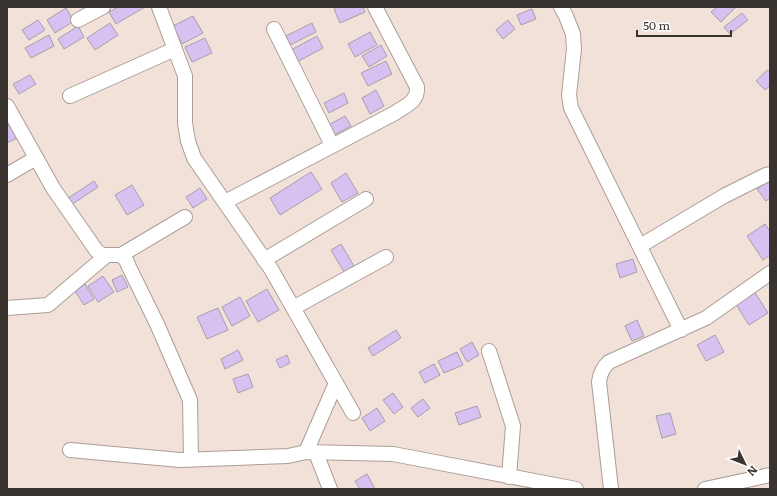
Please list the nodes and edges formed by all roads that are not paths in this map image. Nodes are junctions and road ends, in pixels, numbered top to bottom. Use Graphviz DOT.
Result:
graph roads {
  1 [pos="103,7"];
  2 [pos="159,7"];
  3 [pos="375,7"];
  4 [pos="562,7"];
  5 [pos="78,20"];
  6 [pos="274,29"];
  7 [pos="175,49"];
  8 [pos="70,96"];
  9 [pos="7,106"];
  10 [pos="332,145"];
  11 [pos="36,158"];
  12 [pos="770,174"];
  13 [pos="7,175"];
  14 [pos="366,198"];
  15 [pos="225,202"];
  16 [pos="185,217"];
  17 [pos="640,246"];
  18 [pos="114,255"];
  19 [pos="386,257"];
  20 [pos="264,260"];
  21 [pos="770,273"];
  22 [pos="7,308"];
  23 [pos="293,308"];
  24 [pos="681,330"];
  25 [pos="489,351"];
  26 [pos="336,383"];
  27 [pos="353,413"];
  28 [pos="70,450"];
  29 [pos="311,453"];
  30 [pos="191,460"];
  31 [pos="770,475"];
  32 [pos="509,477"];
  33 [pos="330,489"];
  34 [pos="576,489"];
  35 [pos="611,489"];
  36 [pos="705,489"];
  1 -- 5 [label="street"];
  2 -- 7 [label="street"];
  3 -- 10 [label="street"];
  4 -- 17 [label="street"];
  6 -- 10 [label="street"];
  7 -- 8 [label="street"];
  7 -- 15 [label="street"];
  9 -- 11 [label="street"];
  10 -- 15 [label="street"];
  11 -- 13 [label="street"];
  11 -- 18 [label="street"];
  12 -- 17 [label="street"];
  14 -- 20 [label="street"];
  15 -- 20 [label="street"];
  16 -- 18 [label="street"];
  17 -- 24 [label="street"];
  18 -- 22 [label="street"];
  18 -- 30 [label="street"];
  19 -- 23 [label="street"];
  20 -- 23 [label="street"];
  21 -- 24 [label="street"];
  23 -- 26 [label="street"];
  24 -- 35 [label="street"];
  25 -- 32 [label="street"];
  26 -- 27 [label="street"];
  26 -- 29 [label="street"];
  28 -- 30 [label="street"];
  29 -- 30 [label="street"];
  29 -- 32 [label="street"];
  29 -- 33 [label="street"];
  31 -- 36 [label="street"];
  32 -- 34 [label="street"];
}
